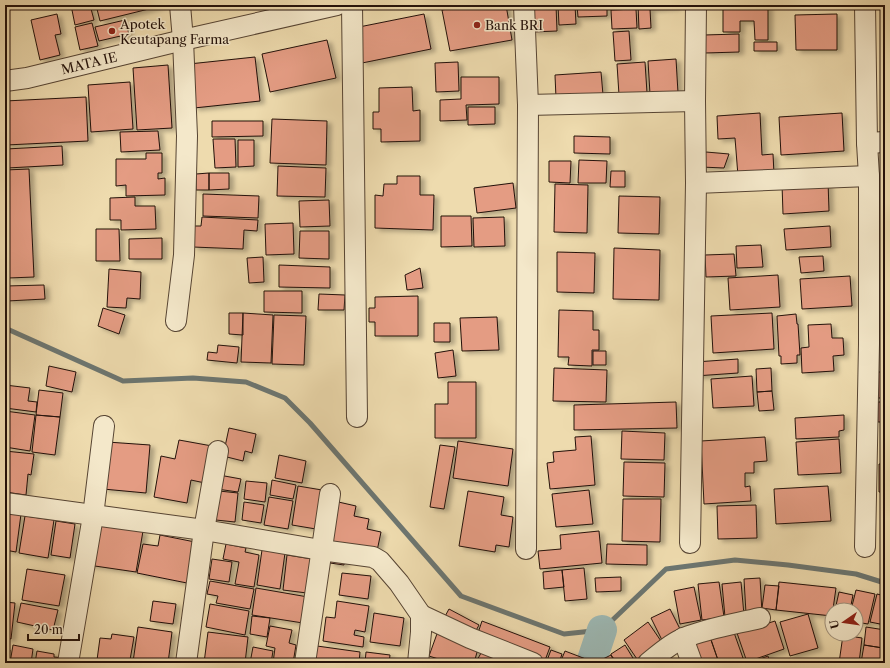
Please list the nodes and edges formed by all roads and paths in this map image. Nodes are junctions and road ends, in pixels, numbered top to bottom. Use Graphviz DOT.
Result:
graph roads {
  1 [pos="180,5"];
  2 [pos="337,5"];
  3 [pos="352,5"];
  4 [pos="524,5"];
  5 [pos="696,5"];
  6 [pos="865,5"];
  7 [pos="184,40"];
  8 [pos="5,81"];
  9 [pos="695,101"];
  10 [pos="528,105"];
  11 [pos="876,142"];
  12 [pos="869,176"];
  13 [pos="696,183"];
  14 [pos="176,321"];
  15 [pos="357,416"];
  16 [pos="104,426"];
  17 [pos="218,451"];
  18 [pos="330,494"];
  19 [pos="5,503"];
  20 [pos="92,516"];
  21 [pos="204,530"];
  22 [pos="690,543"];
  23 [pos="865,547"];
  24 [pos="526,549"];
  25 [pos="321,550"];
  26 [pos="421,614"];
  27 [pos="760,618"];
  28 [pos="683,638"];
  29 [pos="68,663"];
  30 [pos="186,663"];
  31 [pos="305,663"];
  32 [pos="418,663"];
  33 [pos="533,663"];
  34 [pos="648,663"];
  35 [pos="692,663"];
  1 -- 7 [label="street"];
  2 -- 7 [label="street, MATA IE"];
  3 -- 15 [label="street"];
  4 -- 10 [label="street"];
  5 -- 9 [label="street"];
  6 -- 11 [label="street"];
  7 -- 8 [label="street, MATA IE"];
  7 -- 14 [label="street"];
  9 -- 10 [label="street"];
  9 -- 13 [label="street"];
  10 -- 24 [label="street"];
  11 -- 12 [label="street"];
  12 -- 13 [label="street"];
  12 -- 23 [label="street"];
  13 -- 22 [label="street"];
  16 -- 20 [label="street"];
  17 -- 21 [label="street"];
  18 -- 25 [label="street"];
  19 -- 20 [label="street"];
  20 -- 21 [label="street"];
  20 -- 29 [label="street"];
  21 -- 25 [label="street"];
  21 -- 30 [label="street"];
  25 -- 26 [label="street"];
  25 -- 31 [label="street"];
  26 -- 32 [label="street"];
  26 -- 33 [label="street"];
  27 -- 28 [label="street"];
  28 -- 34 [label="street"];
  28 -- 35 [label="street"];
}
